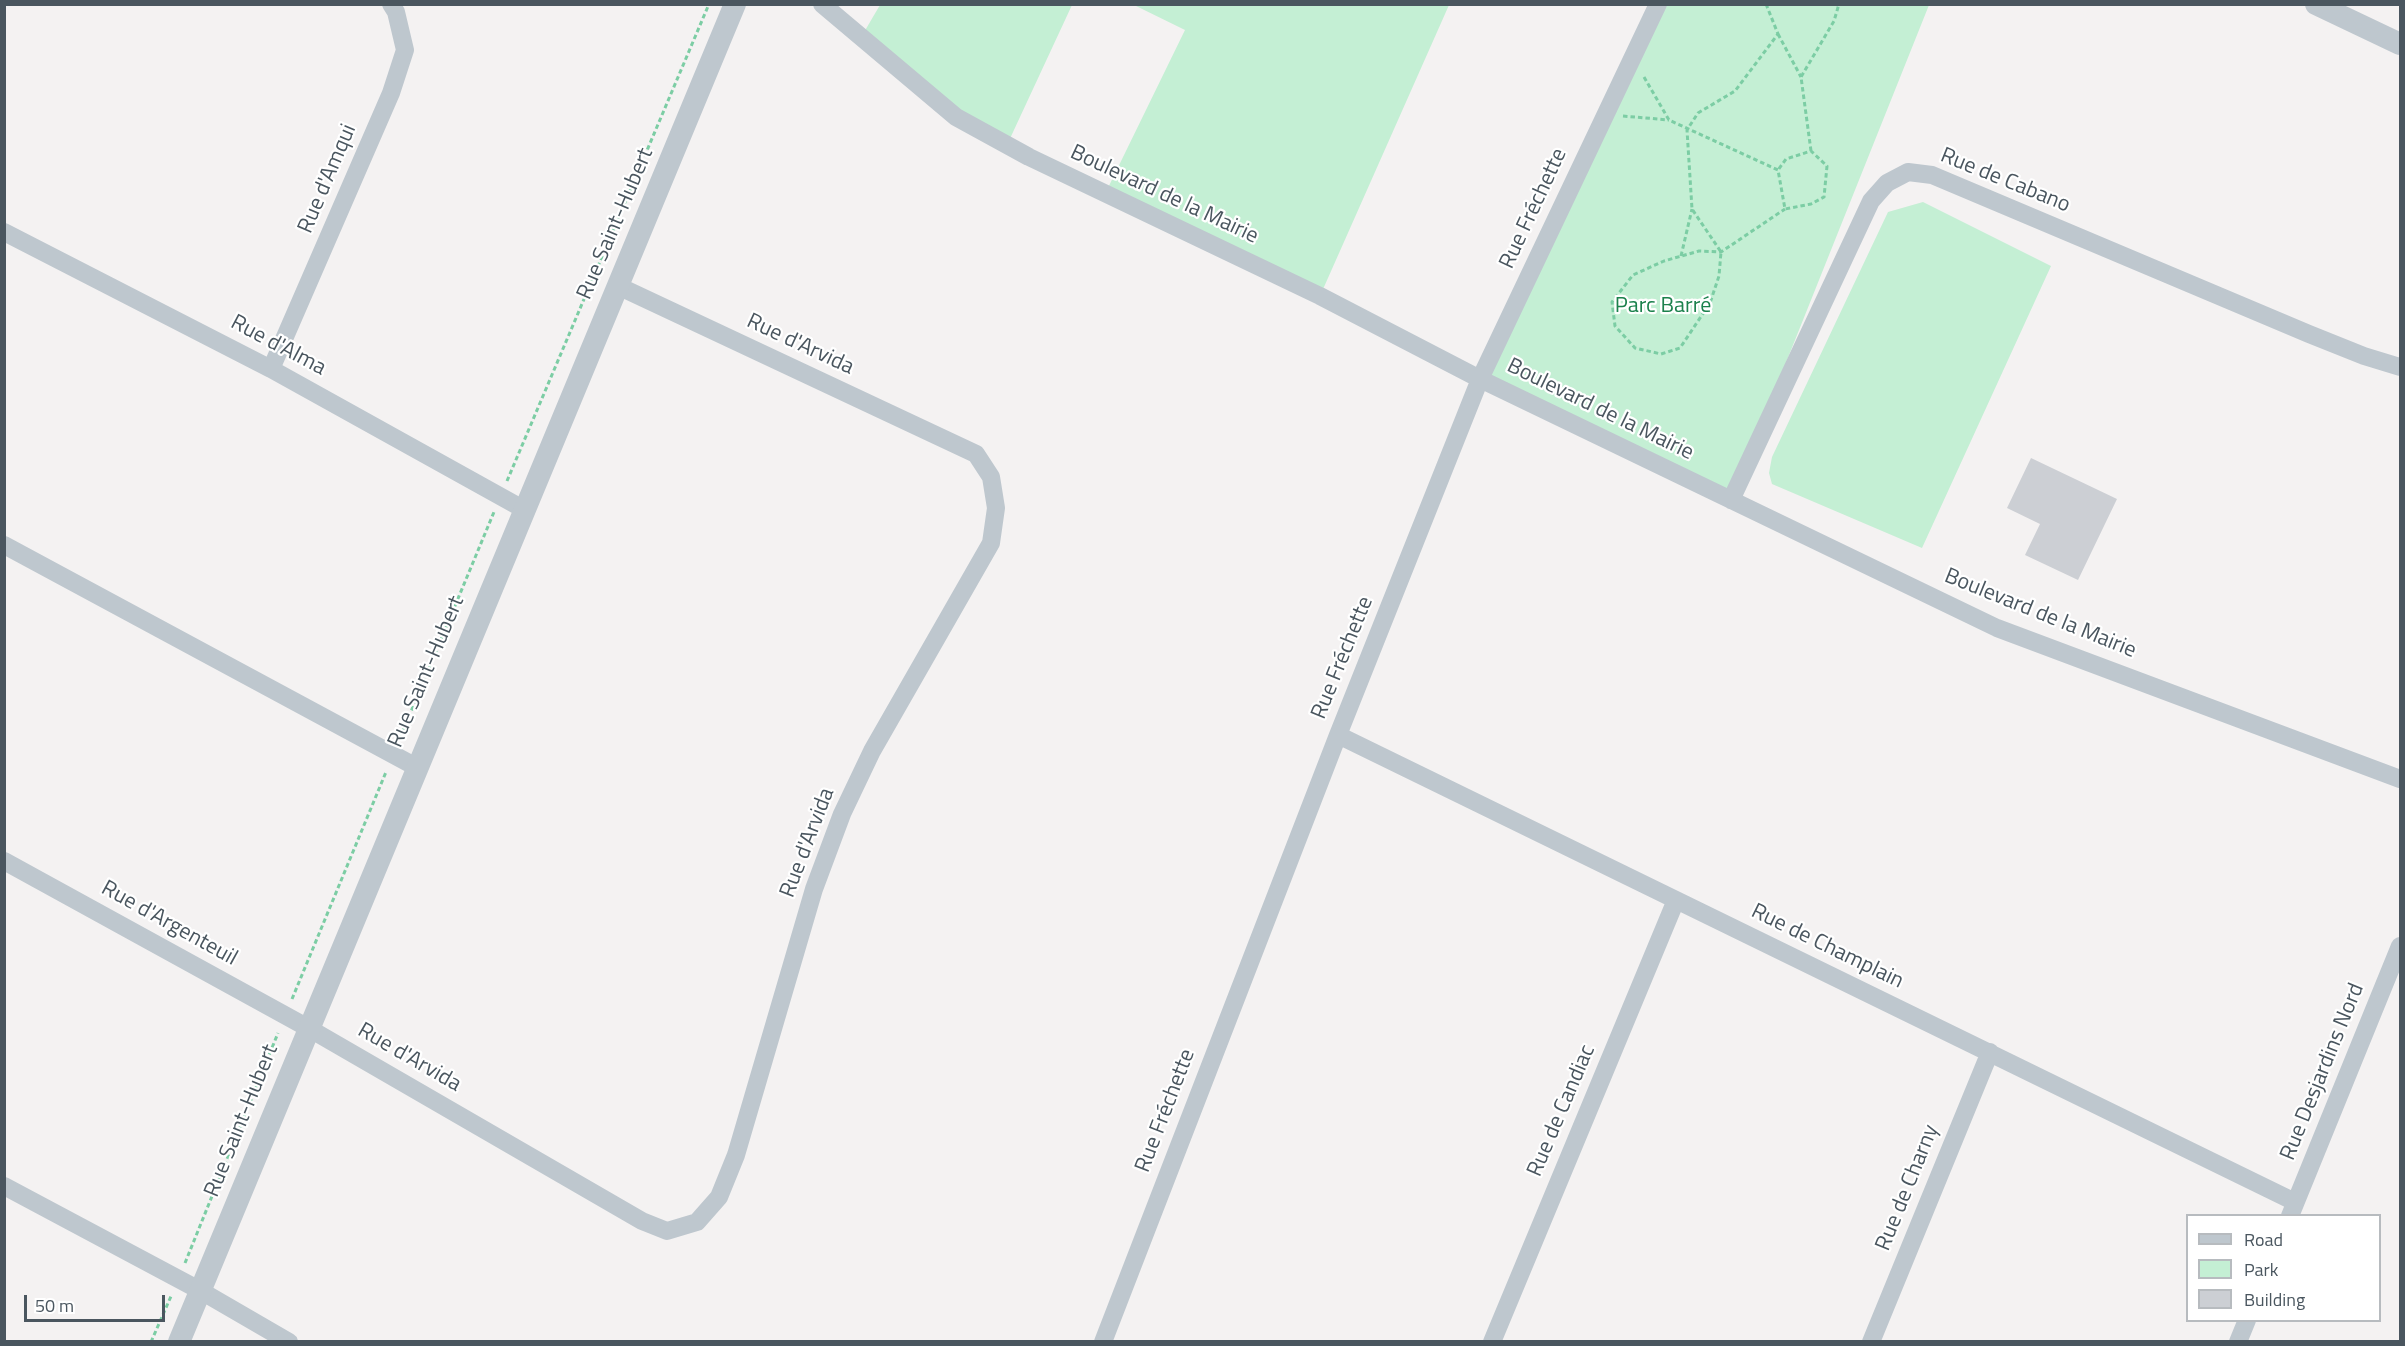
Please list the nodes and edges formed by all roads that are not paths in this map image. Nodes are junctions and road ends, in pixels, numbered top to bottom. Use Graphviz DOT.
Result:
graph roads {
  1 [pos="391,4"];
  2 [pos="735,4"];
  3 [pos="822,4"];
  4 [pos="1658,4"];
  5 [pos="2316,4"];
  6 [pos="2400,44"];
  7 [pos="4,232"];
  8 [pos="618,286"];
  9 [pos="2400,367"];
  10 [pos="271,369"];
  11 [pos="1480,379"];
  12 [pos="1731,500"];
  13 [pos="525,510"];
  14 [pos="4,545"];
  15 [pos="1338,735"];
  16 [pos="418,768"];
  17 [pos="2400,779"];
  18 [pos="4,861"];
  19 [pos="1676,900"];
  20 [pos="2400,946"];
  21 [pos="310,1029"];
  22 [pos="1990,1052"];
  23 [pos="4,1186"];
  24 [pos="2292,1209"];
  25 [pos="201,1291"];
  26 [pos="2246,1322"];
  27 [pos="179,1341"];
  28 [pos="289,1341"];
  29 [pos="1103,1341"];
  30 [pos="1492,1341"];
  31 [pos="1871,1341"];
  32 [pos="2238,1341"];
  1 -- 10 [label="street, Rue d'Amqui"];
  2 -- 8 [label="street, Rue Saint-Hubert"];
  3 -- 11 [label="street, Boulevard de la Mairie"];
  4 -- 11 [label="street, Rue Fréchette"];
  5 -- 6 [label="street"];
  7 -- 10 [label="street, Rue d'Alma"];
  8 -- 13 [label="street, Rue Saint-Hubert"];
  8 -- 21 [label="street, Rue d'Arvida"];
  9 -- 12 [label="street, Rue de Cabano"];
  10 -- 13 [label="street, Rue d'Alma"];
  11 -- 12 [label="street, Boulevard de la Mairie"];
  11 -- 15 [label="street, Rue Fréchette"];
  12 -- 17 [label="street, Boulevard de la Mairie"];
  13 -- 16 [label="street, Rue Saint-Hubert"];
  14 -- 16 [label="street"];
  15 -- 19 [label="street, Rue de Champlain"];
  15 -- 29 [label="street, Rue Fréchette"];
  16 -- 21 [label="street, Rue Saint-Hubert"];
  18 -- 21 [label="street, Rue d'Argenteuil"];
  19 -- 22 [label="street, Rue de Champlain"];
  19 -- 30 [label="street, Rue de Candiac"];
  20 -- 24 [label="street, Rue Desjardins Nord"];
  21 -- 25 [label="street, Rue Saint-Hubert"];
  22 -- 24 [label="street, Rue de Champlain"];
  22 -- 31 [label="street, Rue de Charny"];
  23 -- 25 [label="street"];
  25 -- 27 [label="street, Rue Saint-Hubert"];
  25 -- 28 [label="street"];
  26 -- 32 [label="street"];
}
